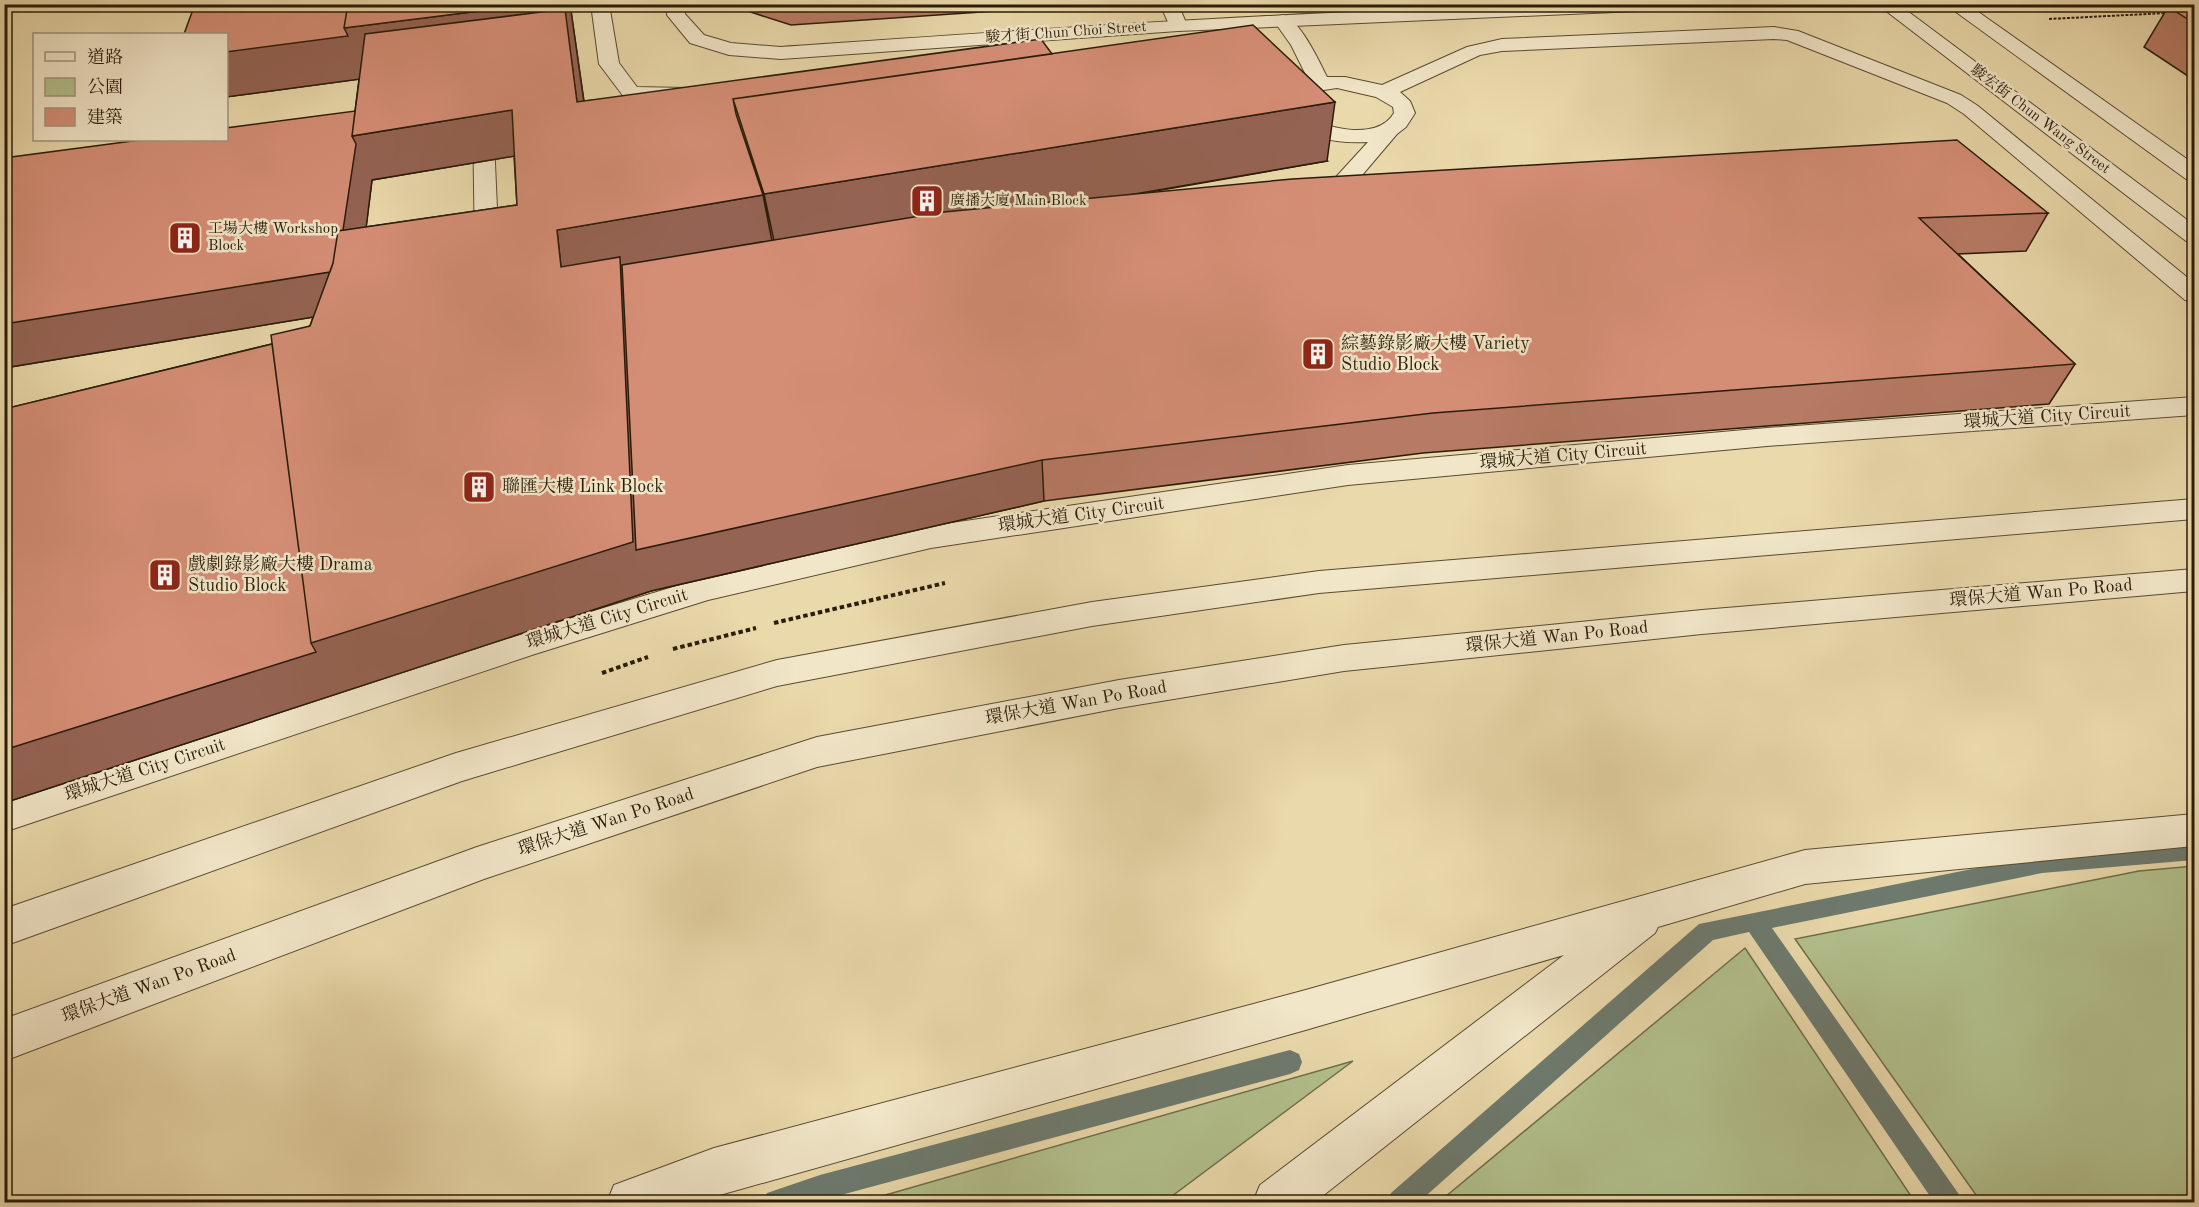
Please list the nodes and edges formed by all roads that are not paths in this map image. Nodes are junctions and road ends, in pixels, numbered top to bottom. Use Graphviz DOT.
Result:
graph roads {
  1 [pos="600,4"];
  2 [pos="1168,4"];
  3 [pos="1684,4"];
  4 [pos="1886,4"];
  5 [pos="1954,4"];
  6 [pos="1444,9"];
  7 [pos="676,10"];
  8 [pos="1283,21"];
  9 [pos="1178,25"];
  10 [pos="1321,84"];
  11 [pos="1274,87"];
  12 [pos="1295,92"];
  13 [pos="1384,92"];
  14 [pos="700,94"];
  15 [pos="483,118"];
  16 [pos="1391,128"];
  17 [pos="2194,174"];
  18 [pos="1288,194"];
  19 [pos="2194,236"];
  20 [pos="488,282"];
  21 [pos="2194,295"];
  22 [pos="2194,406"];
  23 [pos="2194,508"];
  24 [pos="2194,580"];
  25 [pos="4,816"];
  26 [pos="2194,830"];
  27 [pos="1654,910"];
  28 [pos="4,928"];
  29 [pos="4,1040"];
  30 [pos="631,1203"];
  31 [pos="1277,1203"];
  1 -- 14 [label="street"];
  2 -- 9 [label="street"];
  3 -- 6 [label="street, 駿才街 Chun Choi Street"];
  4 -- 19 [label="street, 駿宏街 Chun Wang Street"];
  5 -- 17 [label="street"];
  6 -- 8 [label="street, 駿才街 Chun Choi Street"];
  7 -- 9 [label="street, 駿才街 Chun Choi Street"];
  8 -- 9 [label="street, 駿才街 Chun Choi Street"];
  8 -- 10 [label="street"];
  10 -- 12 [label="street"];
  10 -- 13 [label="street"];
  11 -- 12 [label="street"];
  12 -- 16 [label="street"];
  13 -- 16 [label="street"];
  13 -- 21 [label="street"];
  15 -- 20 [label="street"];
  16 -- 18 [label="street"];
  22 -- 25 [label="street, 環城大道 City Circuit"];
  23 -- 28 [label="street"];
  24 -- 29 [label="street, 環保大道 Wan Po Road"];
  26 -- 27 [label="street"];
  27 -- 30 [label="street"];
  27 -- 31 [label="street"];
}
